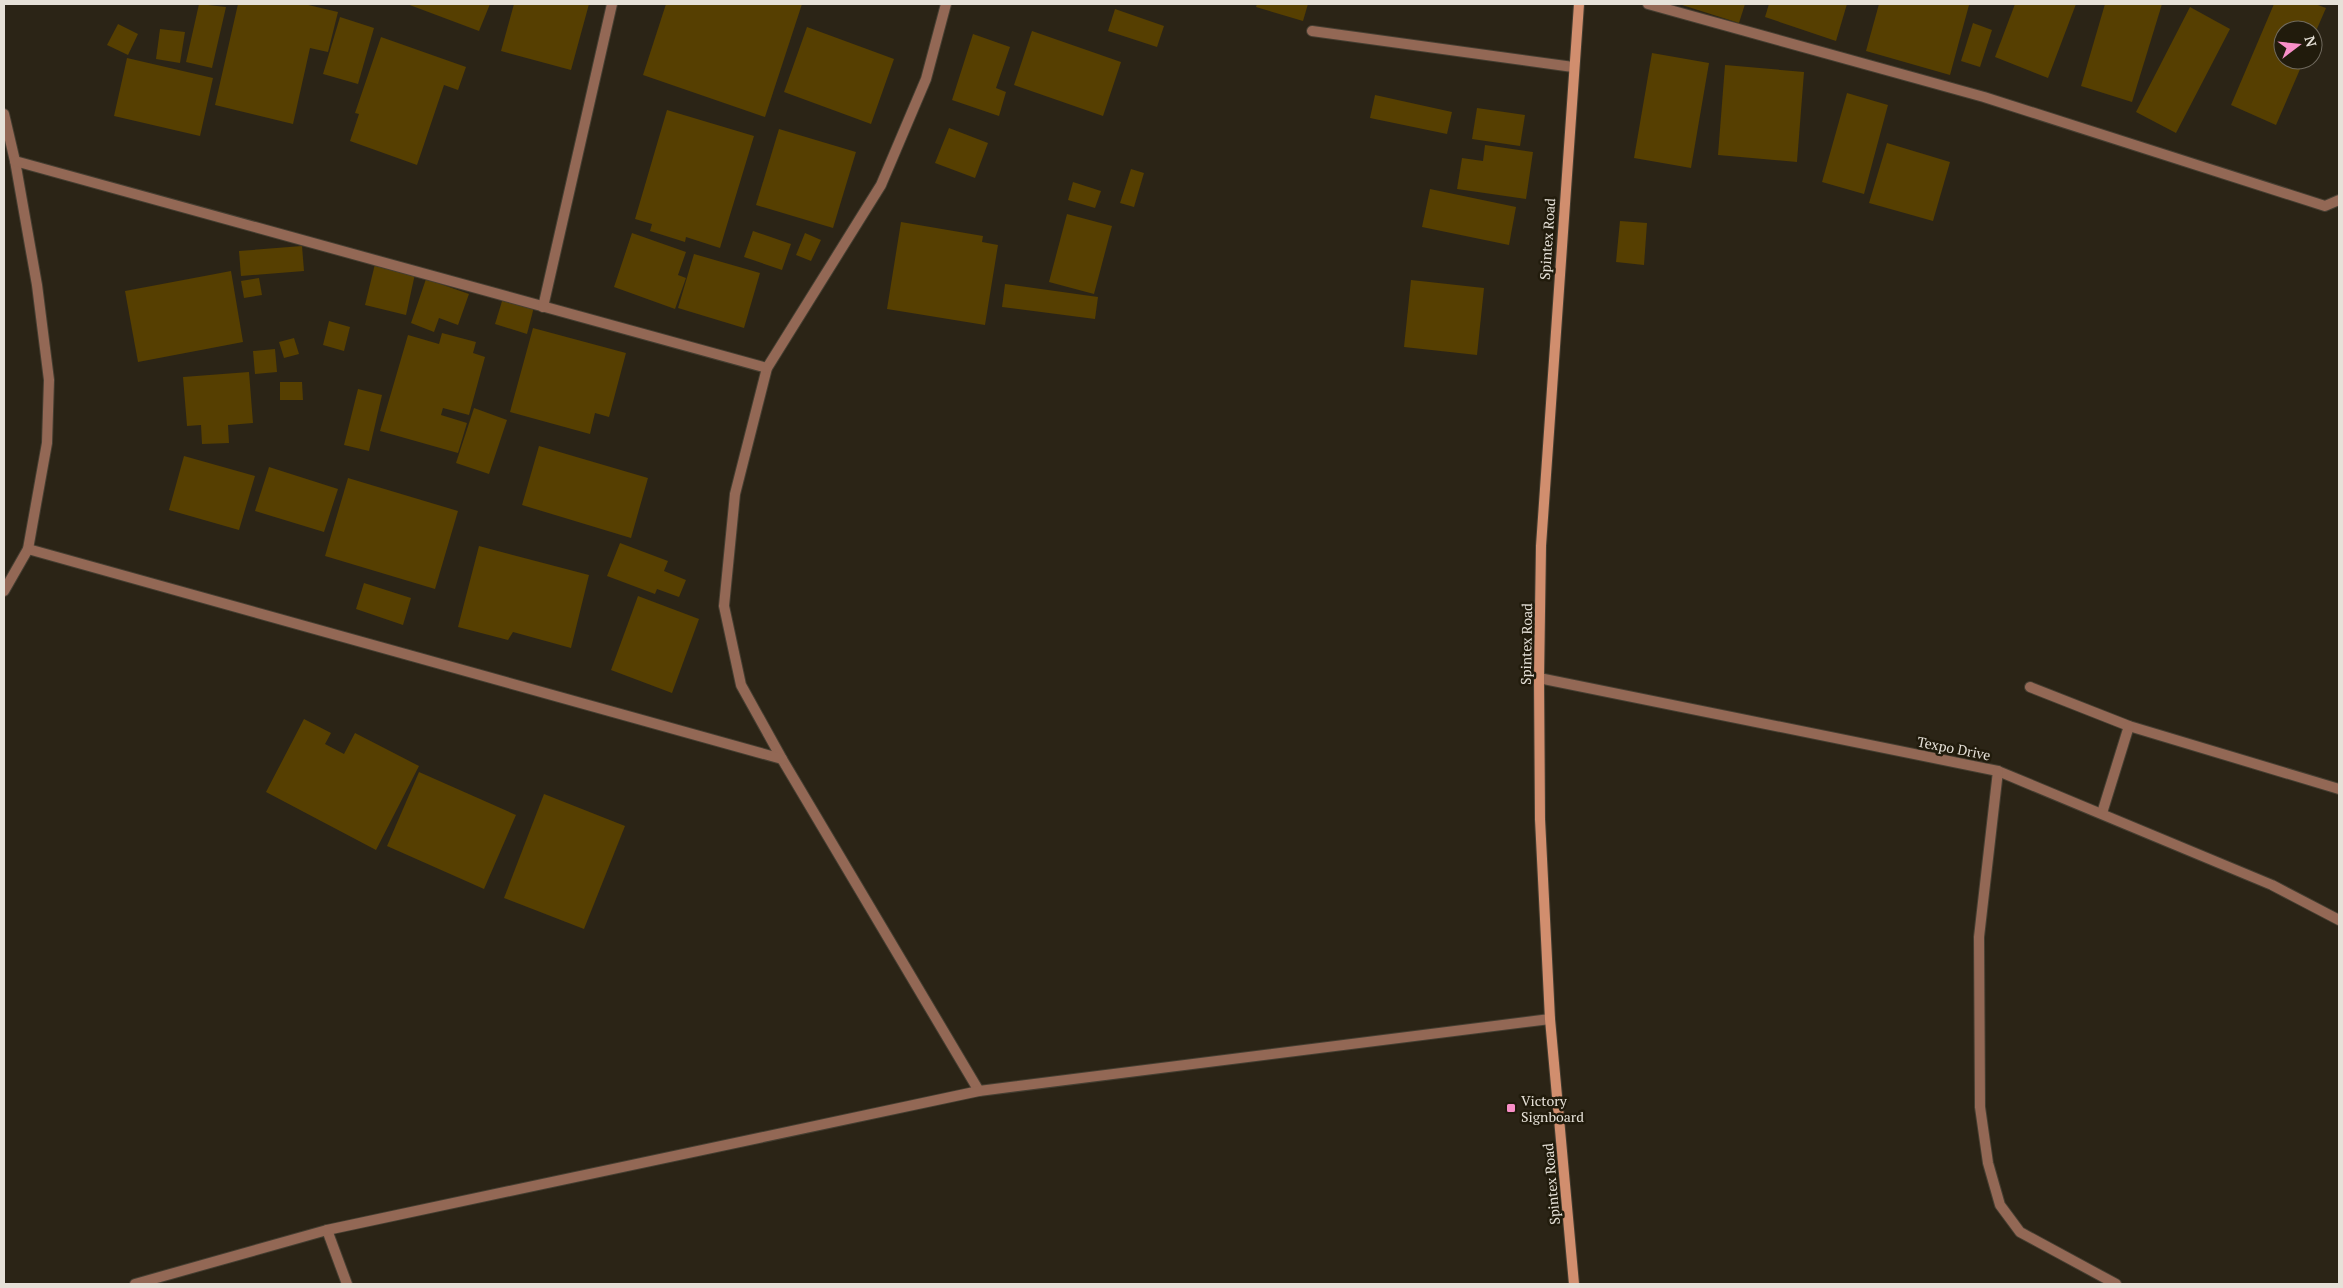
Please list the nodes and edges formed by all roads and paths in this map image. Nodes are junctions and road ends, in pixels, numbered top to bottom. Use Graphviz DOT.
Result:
graph roads {
  1 [pos="612,4"];
  2 [pos="946,4"];
  3 [pos="1579,4"];
  4 [pos="1648,4"];
  5 [pos="1312,31"];
  6 [pos="1573,67"];
  7 [pos="4,114"];
  8 [pos="15,161"];
  9 [pos="2339,200"];
  10 [pos="543,307"];
  11 [pos="767,368"];
  12 [pos="28,549"];
  13 [pos="4,591"];
  14 [pos="1539,678"];
  15 [pos="2030,687"];
  16 [pos="2129,726"];
  17 [pos="782,759"];
  18 [pos="1998,770"];
  19 [pos="2339,790"];
  20 [pos="2102,813"];
  21 [pos="2339,920"];
  22 [pos="1550,1019"];
  23 [pos="978,1091"];
  24 [pos="327,1230"];
  25 [pos="135,1284"];
  26 [pos="347,1284"];
  27 [pos="1574,1284"];
  28 [pos="2116,1284"];
  1 -- 10 [label="street"];
  2 -- 11 [label="street"];
  3 -- 6 [label="main road, Spintex Road"];
  4 -- 9 [label="street"];
  5 -- 6 [label="street"];
  6 -- 14 [label="main road, Spintex Road"];
  7 -- 8 [label="street"];
  8 -- 10 [label="street"];
  8 -- 12 [label="street"];
  10 -- 11 [label="street"];
  11 -- 17 [label="street"];
  12 -- 13 [label="street"];
  12 -- 17 [label="street"];
  14 -- 18 [label="street, Texpo Drive"];
  14 -- 22 [label="main road, Spintex Road"];
  15 -- 16 [label="street"];
  16 -- 19 [label="street"];
  16 -- 20 [label="street"];
  17 -- 23 [label="street"];
  18 -- 20 [label="street, Texpo Drive"];
  18 -- 28 [label="street"];
  20 -- 21 [label="street, Texpo Drive"];
  22 -- 23 [label="street"];
  22 -- 27 [label="main road, Spintex Road"];
  23 -- 24 [label="street"];
  24 -- 25 [label="street"];
  24 -- 26 [label="street"];
}
